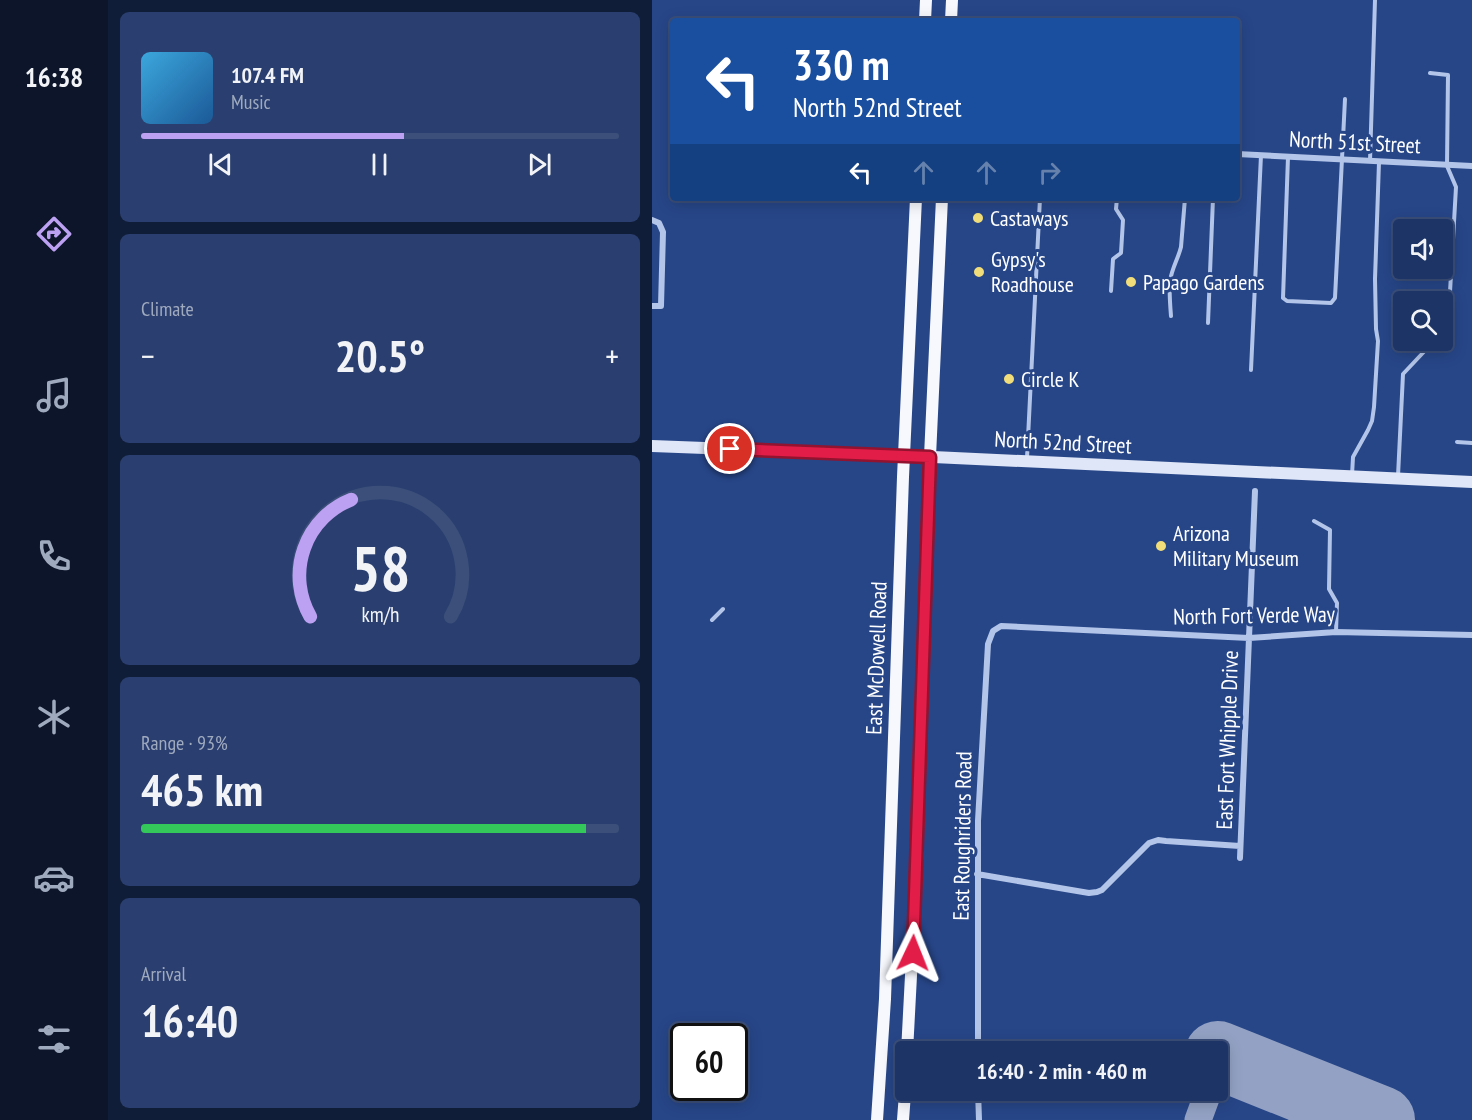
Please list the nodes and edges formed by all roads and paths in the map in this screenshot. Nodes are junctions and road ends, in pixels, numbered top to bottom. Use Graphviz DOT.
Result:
graph roads {
  1 [pos="926,0"];
  2 [pos="952,0"];
  3 [pos="1375,0"];
  4 [pos="925,18"];
  5 [pos="951,18"];
  6 [pos="1430,73"];
  7 [pos="1345,99"];
  8 [pos="1240,154"];
  9 [pos="1261,155"];
  10 [pos="1288,157"];
  11 [pos="1343,160"];
  12 [pos="1370,161"];
  13 [pos="1379,162"];
  14 [pos="1447,166"];
  15 [pos="1471,166"];
  16 [pos="916,201"];
  17 [pos="942,201"];
  18 [pos="1040,201"];
  19 [pos="1117,201"];
  20 [pos="1184,201"];
  21 [pos="1213,201"];
  22 [pos="652,220"];
  23 [pos="1111,291"];
  24 [pos="1450,291"];
  25 [pos="652,306"];
  26 [pos="1171,316"];
  27 [pos="1208,323"];
  28 [pos="1424,351"];
  29 [pos="1251,370"];
  30 [pos="1456,442"];
  31 [pos="1471,443"];
  32 [pos="652,446"];
  33 [pos="904,456"];
  34 [pos="930,457"];
  35 [pos="1027,461"];
  36 [pos="1351,476"];
  37 [pos="1398,478"];
  38 [pos="1471,482"];
  39 [pos="1255,491"];
  40 [pos="1314,521"];
  41 [pos="723,609"];
  42 [pos="712,620"];
  43 [pos="1001,626"];
  44 [pos="1336,632"];
  45 [pos="1471,635"];
  46 [pos="1249,638"];
  47 [pos="1240,846"];
  48 [pos="1240,858"];
  49 [pos="977,874"];
  50 [pos="908,1041"];
  51 [pos="978,1041"];
  52 [pos="904,1101"];
  53 [pos="978,1101"];
  54 [pos="877,1120"];
  55 [pos="903,1120"];
  56 [pos="979,1120"];
  1 -- 4 [label="main road"];
  2 -- 5 [label="main road"];
  3 -- 12 [label="lane"];
  6 -- 14 [label="lane"];
  7 -- 11 [label="lane"];
  8 -- 9 [label="street, North 51st Street"];
  9 -- 10 [label="street, North 51st Street"];
  9 -- 29 [label="lane"];
  10 -- 11 [label="street, North 51st Street"];
  10 -- 11 [label="lane"];
  11 -- 12 [label="street, North 51st Street"];
  12 -- 13 [label="street, North 51st Street"];
  13 -- 14 [label="street, North 51st Street"];
  13 -- 36 [label="lane"];
  14 -- 15 [label="street, North 51st Street"];
  14 -- 24 [label="lane"];
  16 -- 33 [label="main road, East McDowell Road"];
  17 -- 34 [label="main road"];
  18 -- 35 [label="lane"];
  19 -- 23 [label="lane"];
  20 -- 26 [label="lane"];
  21 -- 27 [label="lane"];
  22 -- 25 [label="street"];
  28 -- 37 [label="lane"];
  30 -- 31 [label="lane"];
  32 -- 33 [label="main road, North 52nd Street"];
  33 -- 34 [label="main road, North 52nd Street"];
  33 -- 54 [label="main road, East McDowell Road"];
  34 -- 35 [label="main road, North 52nd Street"];
  34 -- 50 [label="main road"];
  35 -- 36 [label="main road, North 52nd Street"];
  36 -- 37 [label="main road, North 52nd Street"];
  37 -- 38 [label="main road, North 52nd Street"];
  39 -- 46 [label="street, East Fort Whipple Drive"];
  40 -- 44 [label="lane"];
  41 -- 42 [label="lane"];
  43 -- 46 [label="street, North Fort Verde Way"];
  43 -- 49 [label="street, East Roughriders Road"];
  44 -- 45 [label="street, North Fort Verde Way"];
  44 -- 46 [label="street, North Fort Verde Way"];
  46 -- 47 [label="street, East Fort Whipple Drive"];
  47 -- 48 [label="street, East Fort Whipple Drive"];
  47 -- 49 [label="street, East Fort Whipple Drive"];
  49 -- 51 [label="street, East Roughriders Road"];
  52 -- 55 [label="main road"];
  53 -- 56 [label="street"];
}
